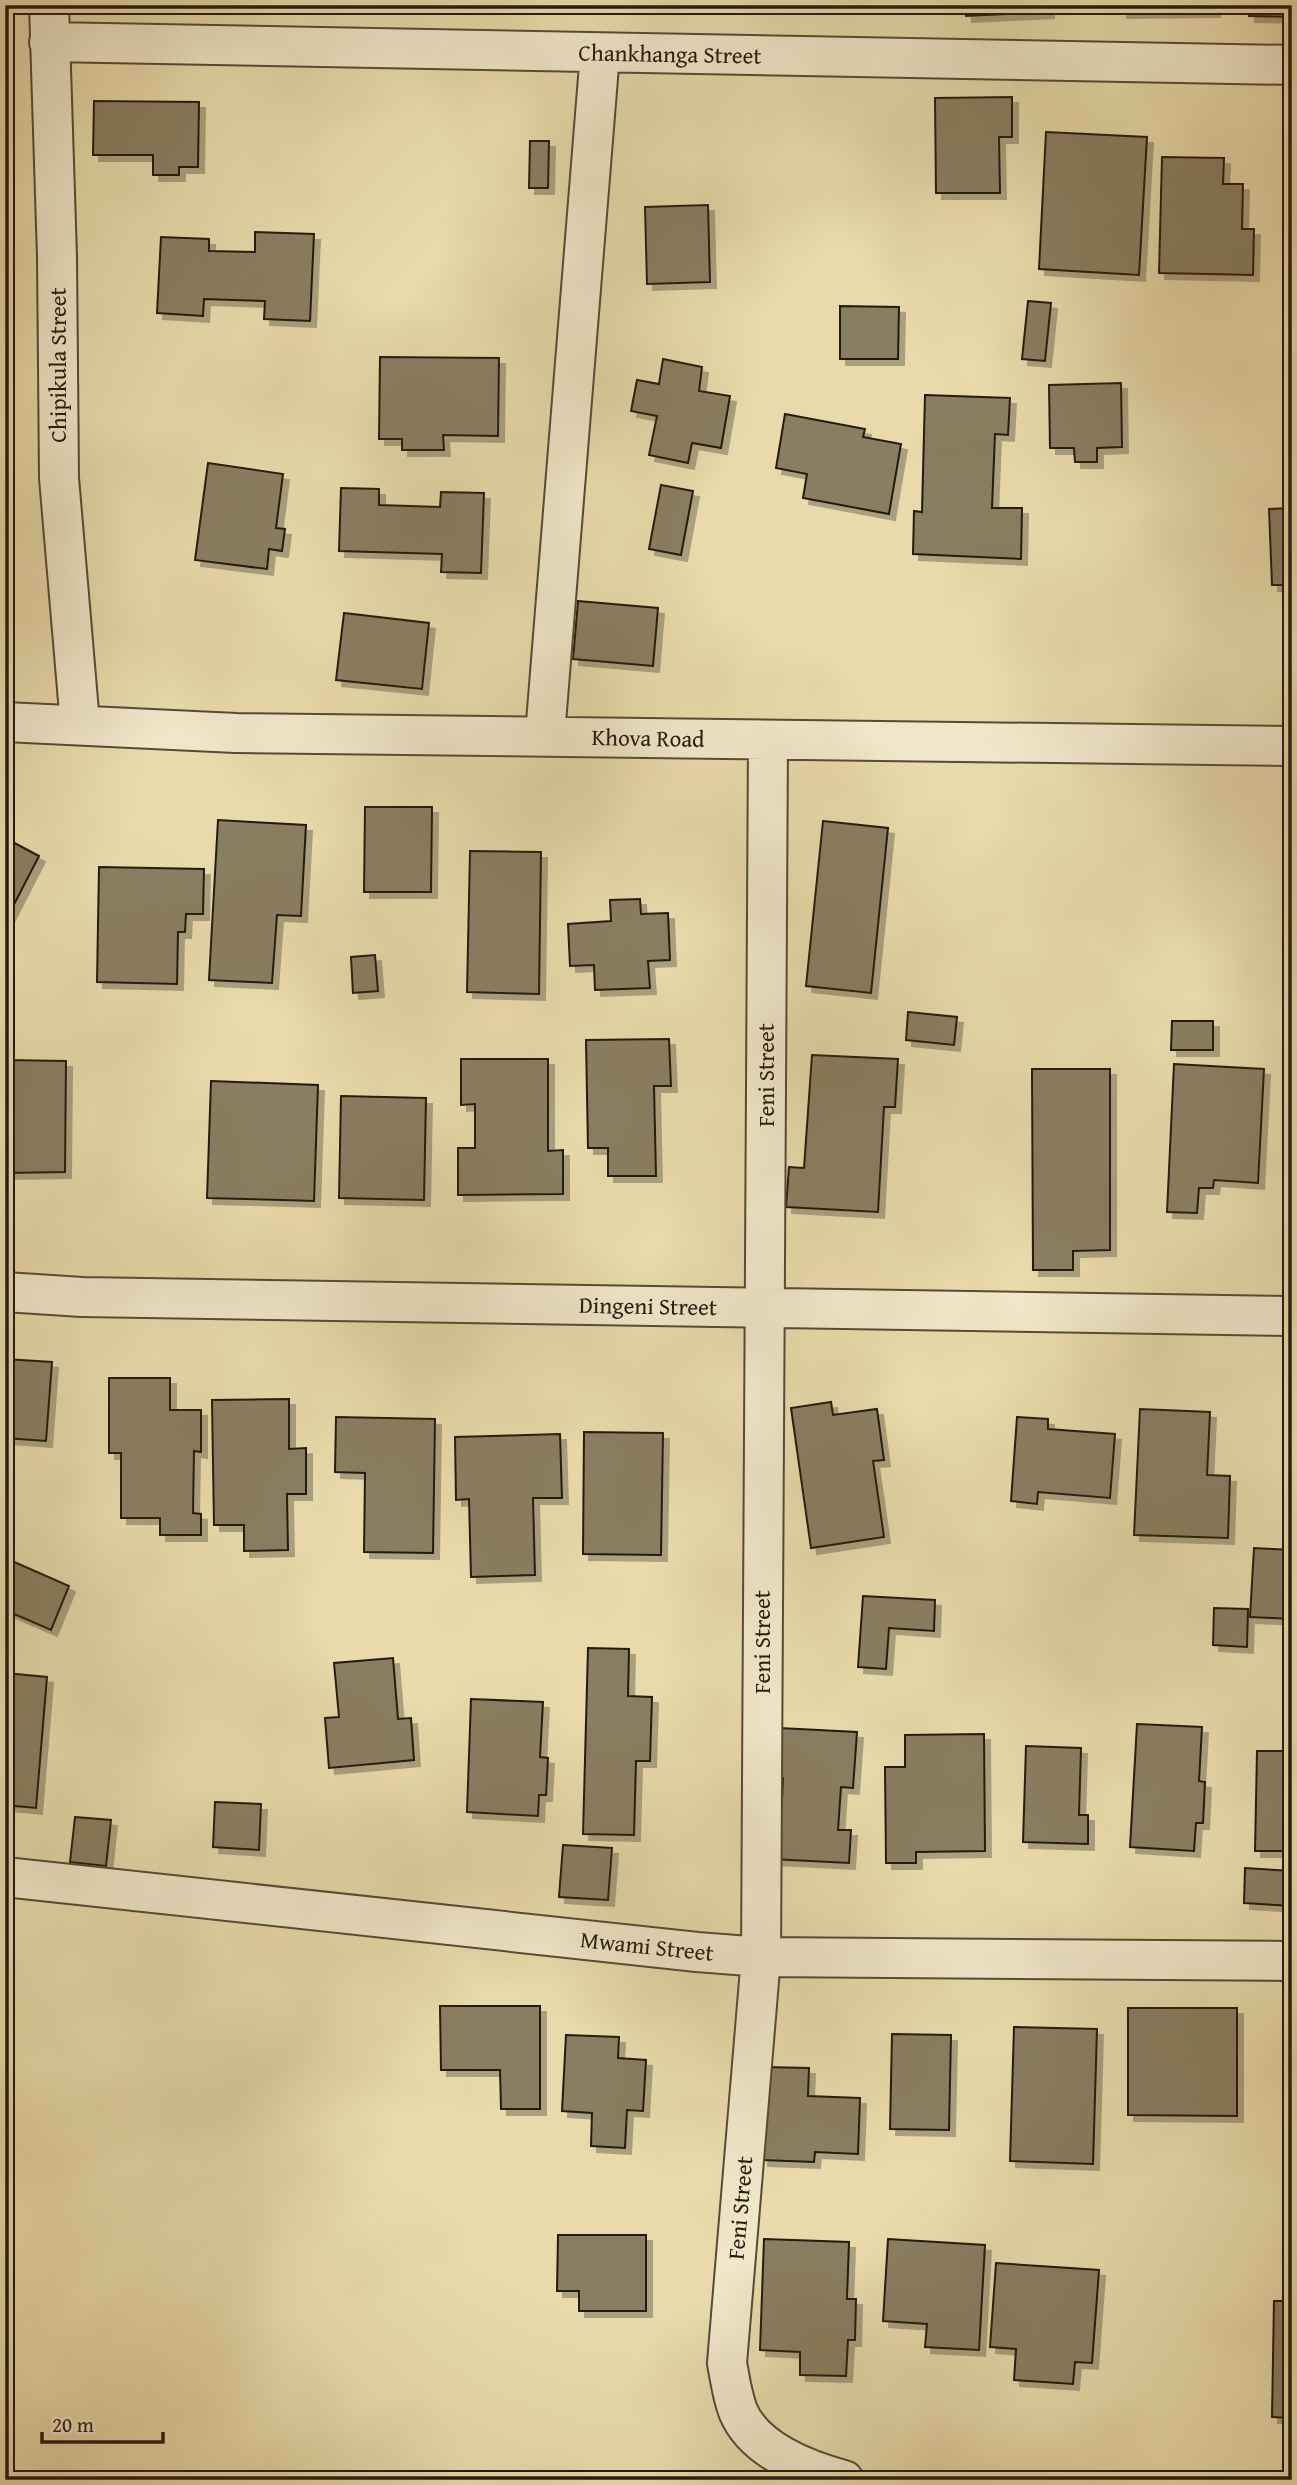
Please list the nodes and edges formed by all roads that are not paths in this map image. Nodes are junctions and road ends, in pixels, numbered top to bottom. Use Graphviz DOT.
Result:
graph roads {
  1 [pos="49,23"];
  2 [pos="600,53"];
  3 [pos="1292,65"];
  4 [pos="5,722"];
  5 [pos="80,724"];
  6 [pos="545,736"];
  7 [pos="768,740"];
  8 [pos="1292,746"];
  9 [pos="5,1292"];
  10 [pos="764,1308"];
  11 [pos="1292,1316"];
  12 [pos="5,1877"];
  13 [pos="761,1957"];
  14 [pos="1292,1961"];
  15 [pos="844,2480"];
  1 -- 2 [label="street, Chankhanga Street"];
  1 -- 5 [label="street, Chipikula Street"];
  2 -- 3 [label="street, Chankhanga Street"];
  2 -- 6 [label="street"];
  4 -- 5 [label="street, Khova Road"];
  5 -- 6 [label="street, Khova Road"];
  6 -- 7 [label="street, Khova Road"];
  7 -- 8 [label="street, Khova Road"];
  7 -- 10 [label="street, Feni Street"];
  9 -- 10 [label="street, Dingeni Street"];
  10 -- 11 [label="street, Dingeni Street"];
  10 -- 13 [label="street, Feni Street"];
  12 -- 13 [label="street, Mwami Street"];
  13 -- 14 [label="street, Mwami Street"];
  13 -- 15 [label="street, Feni Street"];
}
